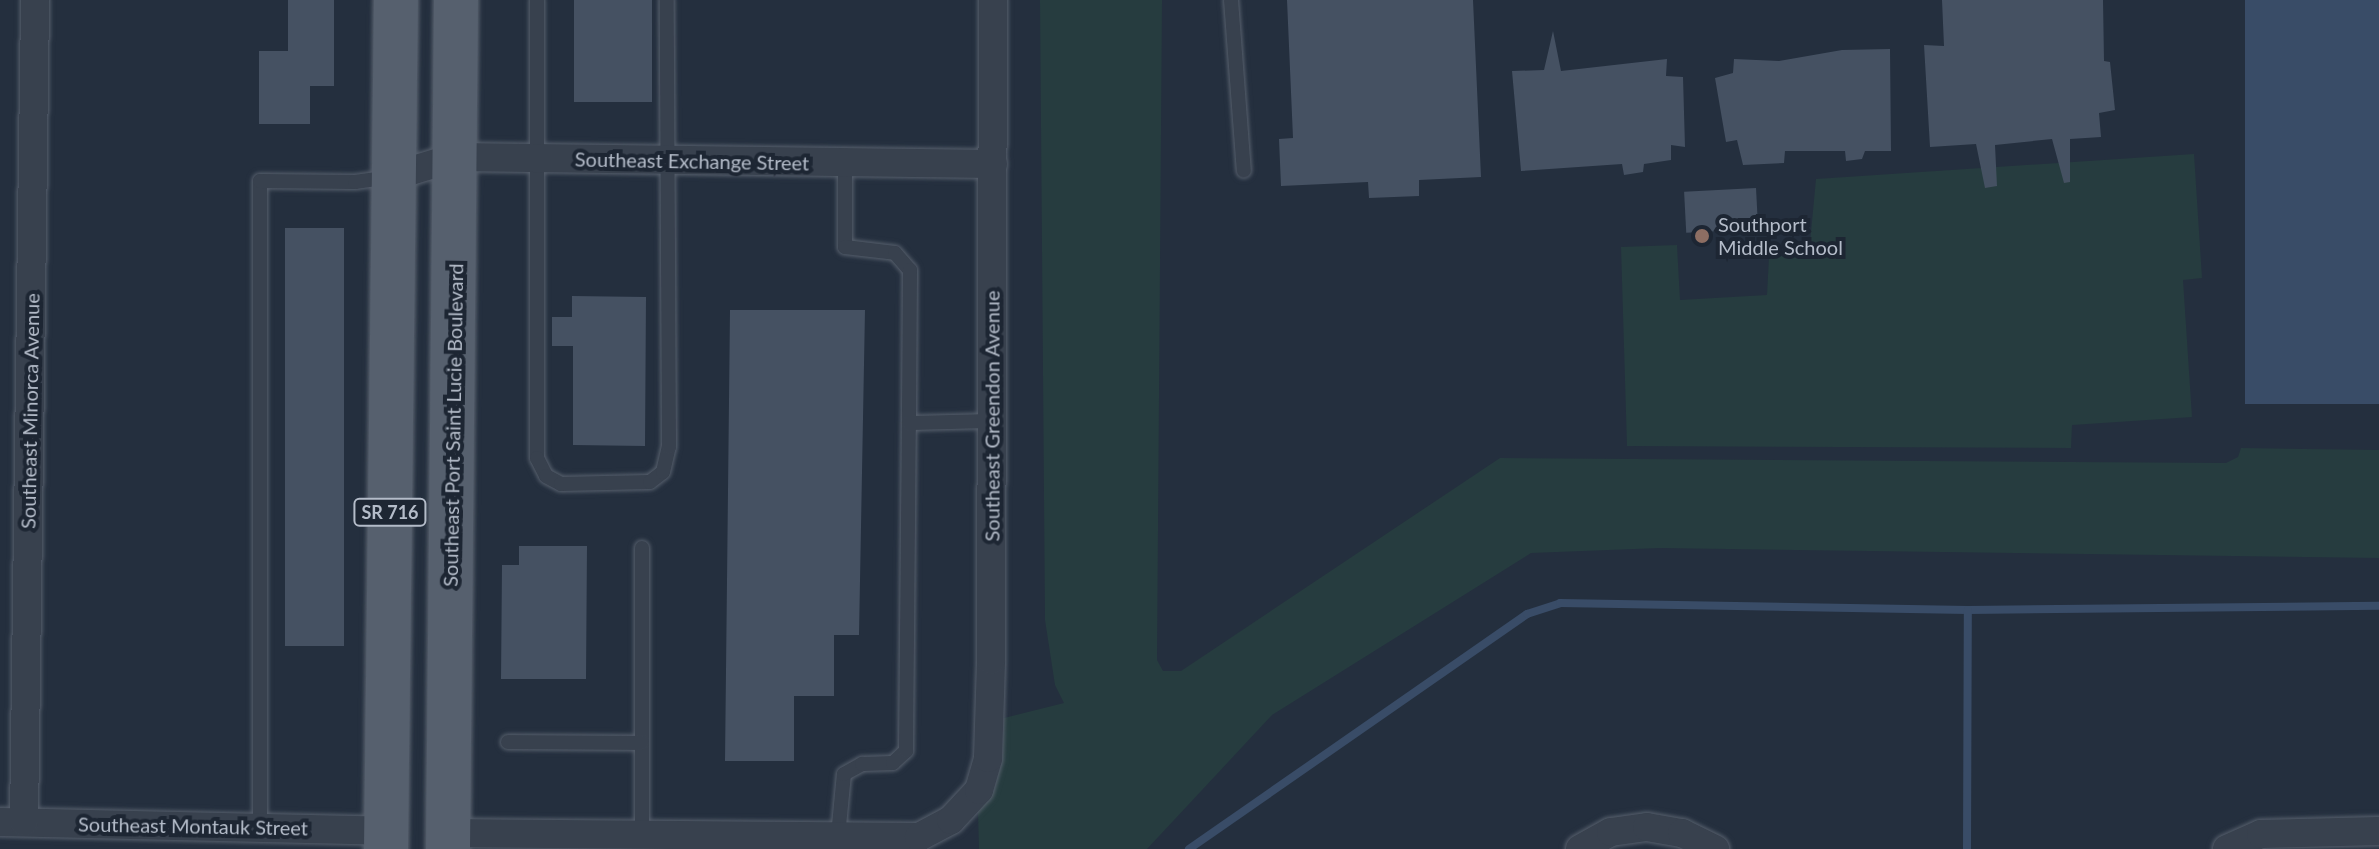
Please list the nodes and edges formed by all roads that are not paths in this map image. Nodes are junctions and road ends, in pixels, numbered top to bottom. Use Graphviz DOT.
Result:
graph roads {
  1 [pos="35,0"];
  2 [pos="396,0"];
  3 [pos="456,0"];
  4 [pos="537,0"];
  5 [pos="667,0"];
  6 [pos="993,0"];
  7 [pos="1231,0"];
  8 [pos="456,157"];
  9 [pos="536,159"];
  10 [pos="666,162"];
  11 [pos="845,163"];
  12 [pos="993,164"];
  13 [pos="1244,171"];
  14 [pos="394,176"];
  15 [pos="992,421"];
  16 [pos="909,423"];
  17 [pos="642,548"];
  18 [pos="508,742"];
  19 [pos="642,743"];
  20 [pos="12,822"];
  21 [pos="2379,831"];
  22 [pos="250,834"];
  23 [pos="642,835"];
  24 [pos="838,836"];
  25 [pos="386,840"];
  26 [pos="448,841"];
  27 [pos="779,842"];
  28 [pos="1580,849"];
  29 [pos="1715,849"];
  30 [pos="2227,849"];
  1 -- 20 [label="street, Southeast Minorca Avenue"];
  2 -- 14 [label="main road, SR 716"];
  3 -- 8 [label="main road, Southeast Port Saint Lucie Boulevard / SR 716"];
  4 -- 9 [label="lane"];
  5 -- 10 [label="lane"];
  6 -- 12 [label="street, Southeast Greendon Avenue"];
  7 -- 13 [label="lane"];
  8 -- 9 [label="street, Southeast Exchange Street"];
  8 -- 14 [label="street, Southeast Exchange Street"];
  8 -- 26 [label="main road, Southeast Port Saint Lucie Boulevard / SR 716"];
  9 -- 10 [label="street, Southeast Exchange Street"];
  9 -- 10 [label="lane"];
  10 -- 11 [label="street, Southeast Exchange Street"];
  11 -- 12 [label="street, Southeast Exchange Street"];
  11 -- 16 [label="lane"];
  12 -- 15 [label="street, Southeast Greendon Avenue"];
  14 -- 22 [label="lane"];
  14 -- 25 [label="main road, SR 716"];
  15 -- 16 [label="lane"];
  15 -- 24 [label="street, Southeast Greendon Avenue"];
  16 -- 24 [label="lane"];
  17 -- 19 [label="lane"];
  18 -- 19 [label="lane"];
  19 -- 23 [label="lane"];
  20 -- 22 [label="street, Southeast Montauk Street"];
  21 -- 30 [label="street"];
  22 -- 25 [label="street, Southeast Montauk Street"];
  23 -- 26 [label="street"];
  23 -- 27 [label="street"];
  24 -- 27 [label="street"];
  28 -- 29 [label="street"];
}
